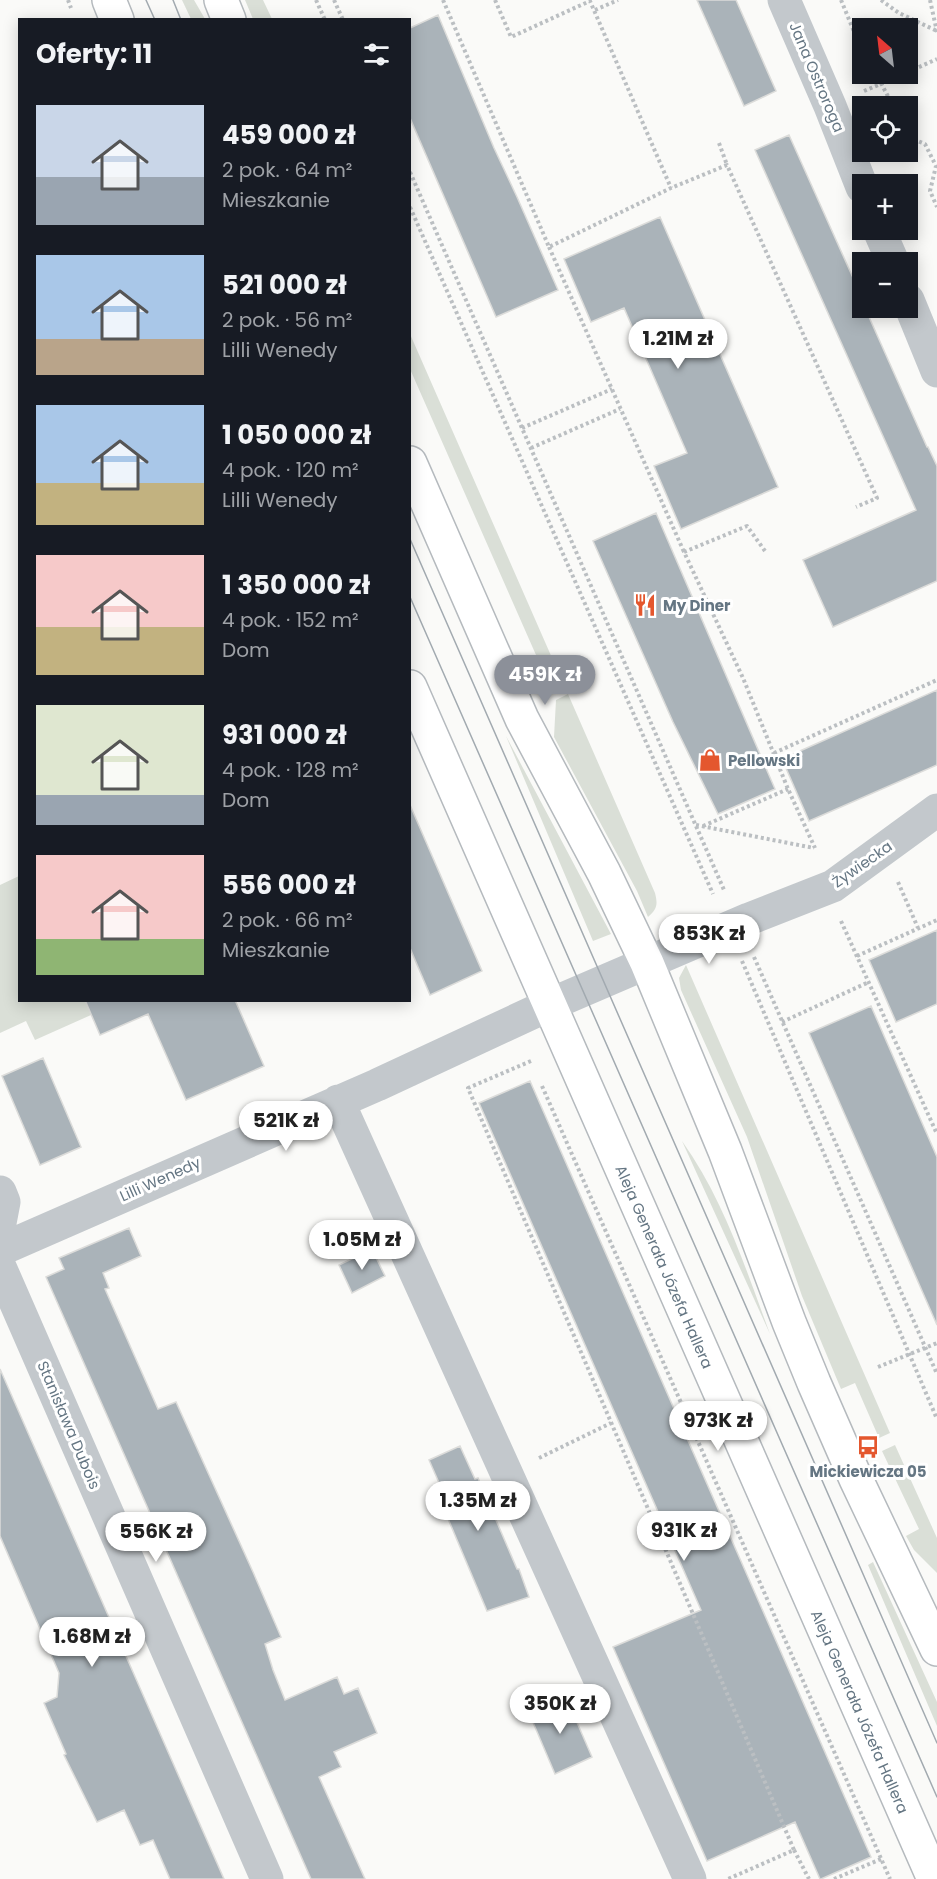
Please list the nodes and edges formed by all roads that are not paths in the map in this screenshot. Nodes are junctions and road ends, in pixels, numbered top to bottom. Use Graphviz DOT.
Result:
graph roads {
  1 [pos="109,0"];
  2 [pos="221,0"];
  3 [pos="784,0"];
  4 [pos="116,18"];
  5 [pos="228,18"];
  6 [pos="857,174"];
  7 [pos="915,318"];
  8 [pos="937,371"];
  9 [pos="411,465"];
  10 [pos="411,689"];
  11 [pos="937,810"];
  12 [pos="647,963"];
  13 [pos="549,1005"];
  14 [pos="338,1101"];
  15 [pos="0,1192"];
  16 [pos="0,1223"];
  17 [pos="0,1250"];
  18 [pos="0,1267"];
  19 [pos="937,1649"];
  20 [pos="267,1879"];
  21 [pos="690,1879"];
  22 [pos="934,1879"];
  1 -- 4 [label="main road"];
  2 -- 5 [label="main road"];
  3 -- 6 [label="street, Jana Ostroroga"];
  7 -- 8 [label="street"];
  9 -- 12 [label="main road"];
  10 -- 13 [label="main road, Aleja Generała Józefa Hallera"];
  11 -- 12 [label="street, Żywiecka"];
  12 -- 13 [label="street, Żywiecka"];
  12 -- 19 [label="main road"];
  13 -- 14 [label="street, Lilli Wenedy"];
  13 -- 22 [label="main road, Aleja Generała Józefa Hallera"];
  14 -- 17 [label="street, Lilli Wenedy"];
  14 -- 21 [label="street"];
  15 -- 16 [label="street"];
  18 -- 20 [label="street, Stanisława Dubois"];
}
